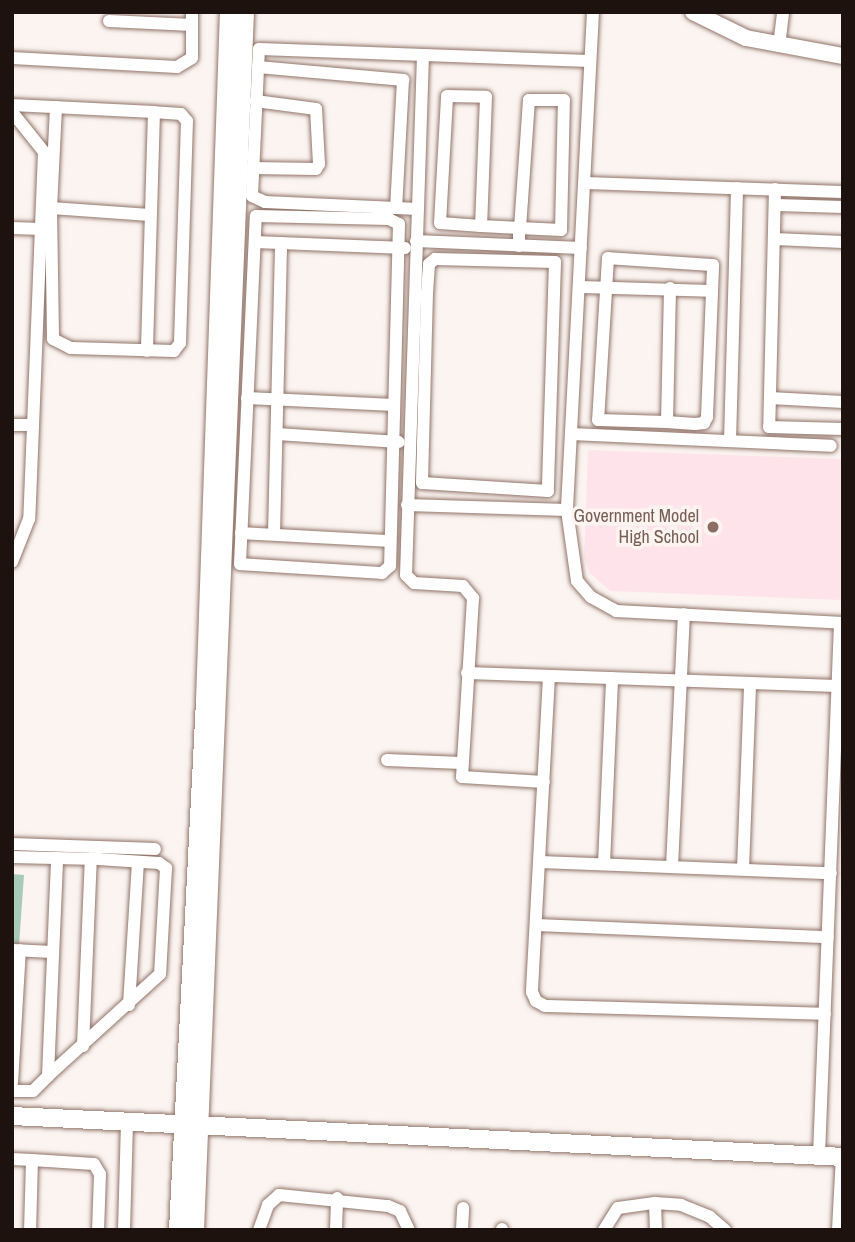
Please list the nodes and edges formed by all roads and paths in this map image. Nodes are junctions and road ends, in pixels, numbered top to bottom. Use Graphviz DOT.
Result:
graph roads {
  1 [pos="229,12"];
  2 [pos="245,12"];
  3 [pos="593,12"];
  4 [pos="693,12"];
  5 [pos="786,14"];
  6 [pos="192,19"];
  7 [pos="109,21"];
  8 [pos="779,46"];
  9 [pos="423,55"];
  10 [pos="843,56"];
  11 [pos="12,58"];
  12 [pos="590,61"];
  13 [pos="258,66"];
  14 [pos="256,101"];
  15 [pos="12,105"];
  16 [pos="57,107"];
  17 [pos="12,112"];
  18 [pos="154,113"];
  19 [pos="252,168"];
  20 [pos="584,183"];
  21 [pos="737,188"];
  22 [pos="775,189"];
  23 [pos="843,192"];
  24 [pos="776,205"];
  25 [pos="843,207"];
  26 [pos="51,208"];
  27 [pos="396,208"];
  28 [pos="418,209"];
  29 [pos="150,215"];
  30 [pos="481,226"];
  31 [pos="12,228"];
  32 [pos="520,228"];
  33 [pos="41,229"];
  34 [pos="775,239"];
  35 [pos="255,242"];
  36 [pos="843,242"];
  37 [pos="281,243"];
  38 [pos="416,245"];
  39 [pos="519,246"];
  40 [pos="398,248"];
  41 [pos="581,248"];
  42 [pos="579,287"];
  43 [pos="605,287"];
  44 [pos="670,288"];
  45 [pos="712,291"];
  46 [pos="578,309"];
  47 [pos="556,310"];
  48 [pos="147,351"];
  49 [pos="247,398"];
  50 [pos="770,398"];
  51 [pos="278,399"];
  52 [pos="843,402"];
  53 [pos="394,405"];
  54 [pos="667,422"];
  55 [pos="12,425"];
  56 [pos="33,425"];
  57 [pos="843,429"];
  58 [pos="277,434"];
  59 [pos="571,434"];
  60 [pos="393,441"];
  61 [pos="730,441"];
  62 [pos="410,442"];
  63 [pos="831,446"];
  64 [pos="407,505"];
  65 [pos="567,510"];
  66 [pos="241,533"];
  67 [pos="274,534"];
  68 [pos="390,541"];
  69 [pos="12,562"];
  70 [pos="684,614"];
  71 [pos="842,623"];
  72 [pos="467,673"];
  73 [pos="549,676"];
  74 [pos="612,678"];
  75 [pos="681,681"];
  76 [pos="750,683"];
  77 [pos="838,686"];
  78 [pos="387,760"];
  79 [pos="461,763"];
  80 [pos="544,782"];
  81 [pos="838,803"];
  82 [pos="12,844"];
  83 [pos="155,849"];
  84 [pos="12,857"];
  85 [pos="57,858"];
  86 [pos="91,859"];
  87 [pos="138,862"];
  88 [pos="540,862"];
  89 [pos="604,864"];
  90 [pos="672,867"];
  91 [pos="743,869"];
  92 [pos="831,873"];
  93 [pos="537,925"];
  94 [pos="828,937"];
  95 [pos="16,950"];
  96 [pos="52,952"];
  97 [pos="129,1005"];
  98 [pos="825,1014"];
  99 [pos="83,1046"];
  100 [pos="48,1076"];
  101 [pos="12,1083"];
  102 [pos="12,1091"];
  103 [pos="12,1116"];
  104 [pos="127,1122"];
  105 [pos="191,1125"];
  106 [pos="819,1156"];
  107 [pos="842,1157"];
  108 [pos="12,1159"];
  109 [pos="32,1160"];
  110 [pos="337,1198"];
  111 [pos="655,1203"];
  112 [pos="463,1208"];
  113 [pos="710,1223"];
  114 [pos="30,1230"];
  115 [pos="98,1230"];
  116 [pos="124,1230"];
  117 [pos="178,1230"];
  118 [pos="195,1230"];
  119 [pos="259,1230"];
  120 [pos="336,1230"];
  121 [pos="409,1230"];
  122 [pos="462,1230"];
  123 [pos="604,1230"];
  124 [pos="656,1230"];
  125 [pos="725,1230"];
  126 [pos="838,1230"];
  1 -- 105 [label="main road"];
  2 -- 105 [label="main road"];
  3 -- 12 [label="street"];
  4 -- 8 [label="street"];
  5 -- 8 [label="street"];
  6 -- 7 [label="street"];
  6 -- 11 [label="street"];
  8 -- 10 [label="street"];
  9 -- 12 [label="street"];
  9 -- 13 [label="street"];
  9 -- 28 [label="street"];
  12 -- 20 [label="street"];
  13 -- 14 [label="street"];
  13 -- 27 [label="street"];
  14 -- 19 [label="street"];
  14 -- 19 [label="street"];
  15 -- 16 [label="street"];
  16 -- 18 [label="street"];
  16 -- 26 [label="street"];
  17 -- 33 [label="street"];
  18 -- 29 [label="street"];
  18 -- 48 [label="street"];
  19 -- 27 [label="street"];
  20 -- 21 [label="street"];
  20 -- 41 [label="street"];
  21 -- 22 [label="street"];
  21 -- 61 [label="street"];
  22 -- 23 [label="street"];
  22 -- 24 [label="street"];
  24 -- 25 [label="street"];
  24 -- 34 [label="street"];
  26 -- 29 [label="street"];
  26 -- 48 [label="street"];
  27 -- 28 [label="street"];
  28 -- 38 [label="street"];
  29 -- 48 [label="street"];
  30 -- 30 [label="street"];
  30 -- 32 [label="street"];
  31 -- 33 [label="street"];
  32 -- 32 [label="street"];
  32 -- 39 [label="street"];
  33 -- 56 [label="street"];
  34 -- 36 [label="street"];
  34 -- 50 [label="street"];
  35 -- 37 [label="street"];
  35 -- 40 [label="street"];
  35 -- 49 [label="street"];
  37 -- 40 [label="street"];
  37 -- 51 [label="street"];
  38 -- 39 [label="street"];
  38 -- 40 [label="street"];
  38 -- 62 [label="street"];
  39 -- 41 [label="street"];
  40 -- 53 [label="street"];
  41 -- 42 [label="street"];
  42 -- 43 [label="street"];
  42 -- 46 [label="street"];
  43 -- 44 [label="street"];
  43 -- 45 [label="street"];
  43 -- 54 [label="street"];
  44 -- 45 [label="street"];
  44 -- 54 [label="street"];
  45 -- 54 [label="street"];
  46 -- 47 [label="street"];
  46 -- 59 [label="street"];
  47 -- 47 [label="street"];
  49 -- 51 [label="street"];
  49 -- 66 [label="street"];
  50 -- 52 [label="street"];
  50 -- 57 [label="street"];
  51 -- 53 [label="street"];
  51 -- 58 [label="street"];
  53 -- 60 [label="street"];
  55 -- 56 [label="street"];
  56 -- 69 [label="street"];
  58 -- 60 [label="street"];
  58 -- 67 [label="street"];
  59 -- 61 [label="street"];
  59 -- 65 [label="street"];
  60 -- 62 [label="street"];
  60 -- 68 [label="street"];
  61 -- 63 [label="street"];
  62 -- 64 [label="street"];
  64 -- 65 [label="street"];
  64 -- 72 [label="street"];
  65 -- 70 [label="street"];
  66 -- 67 [label="street"];
  66 -- 68 [label="street"];
  67 -- 68 [label="street"];
  70 -- 71 [label="street"];
  70 -- 75 [label="street"];
  71 -- 77 [label="street"];
  72 -- 73 [label="street"];
  72 -- 79 [label="street"];
  73 -- 74 [label="street"];
  73 -- 80 [label="street"];
  74 -- 75 [label="street"];
  74 -- 89 [label="street"];
  75 -- 76 [label="street"];
  75 -- 90 [label="street"];
  76 -- 77 [label="street"];
  76 -- 91 [label="street"];
  77 -- 81 [label="street"];
  78 -- 79 [label="street"];
  79 -- 80 [label="street"];
  80 -- 88 [label="street"];
  81 -- 92 [label="street"];
  82 -- 83 [label="street"];
  84 -- 85 [label="street"];
  85 -- 86 [label="street"];
  85 -- 96 [label="street"];
  86 -- 87 [label="street"];
  86 -- 99 [label="street"];
  87 -- 97 [label="street"];
  87 -- 97 [label="street"];
  88 -- 89 [label="street"];
  88 -- 93 [label="street"];
  89 -- 90 [label="street"];
  90 -- 91 [label="street"];
  91 -- 92 [label="street"];
  92 -- 94 [label="street"];
  93 -- 94 [label="street"];
  93 -- 98 [label="street"];
  94 -- 98 [label="street"];
  95 -- 96 [label="street"];
  95 -- 101 [label="street"];
  96 -- 100 [label="street"];
  97 -- 99 [label="street"];
  98 -- 106 [label="street"];
  99 -- 100 [label="street"];
  100 -- 102 [label="street"];
  103 -- 104 [label="main road"];
  104 -- 105 [label="main road"];
  104 -- 116 [label="street"];
  105 -- 106 [label="main road"];
  105 -- 117 [label="main road"];
  105 -- 118 [label="main road"];
  106 -- 107 [label="main road"];
  107 -- 126 [label="street"];
  108 -- 109 [label="street"];
  109 -- 114 [label="street"];
  109 -- 115 [label="street"];
  110 -- 119 [label="street"];
  110 -- 120 [label="street"];
  110 -- 121 [label="street"];
  111 -- 113 [label="street"];
  111 -- 123 [label="street"];
  111 -- 124 [label="street"];
  112 -- 122 [label="street"];
  113 -- 125 [label="street"];
}
